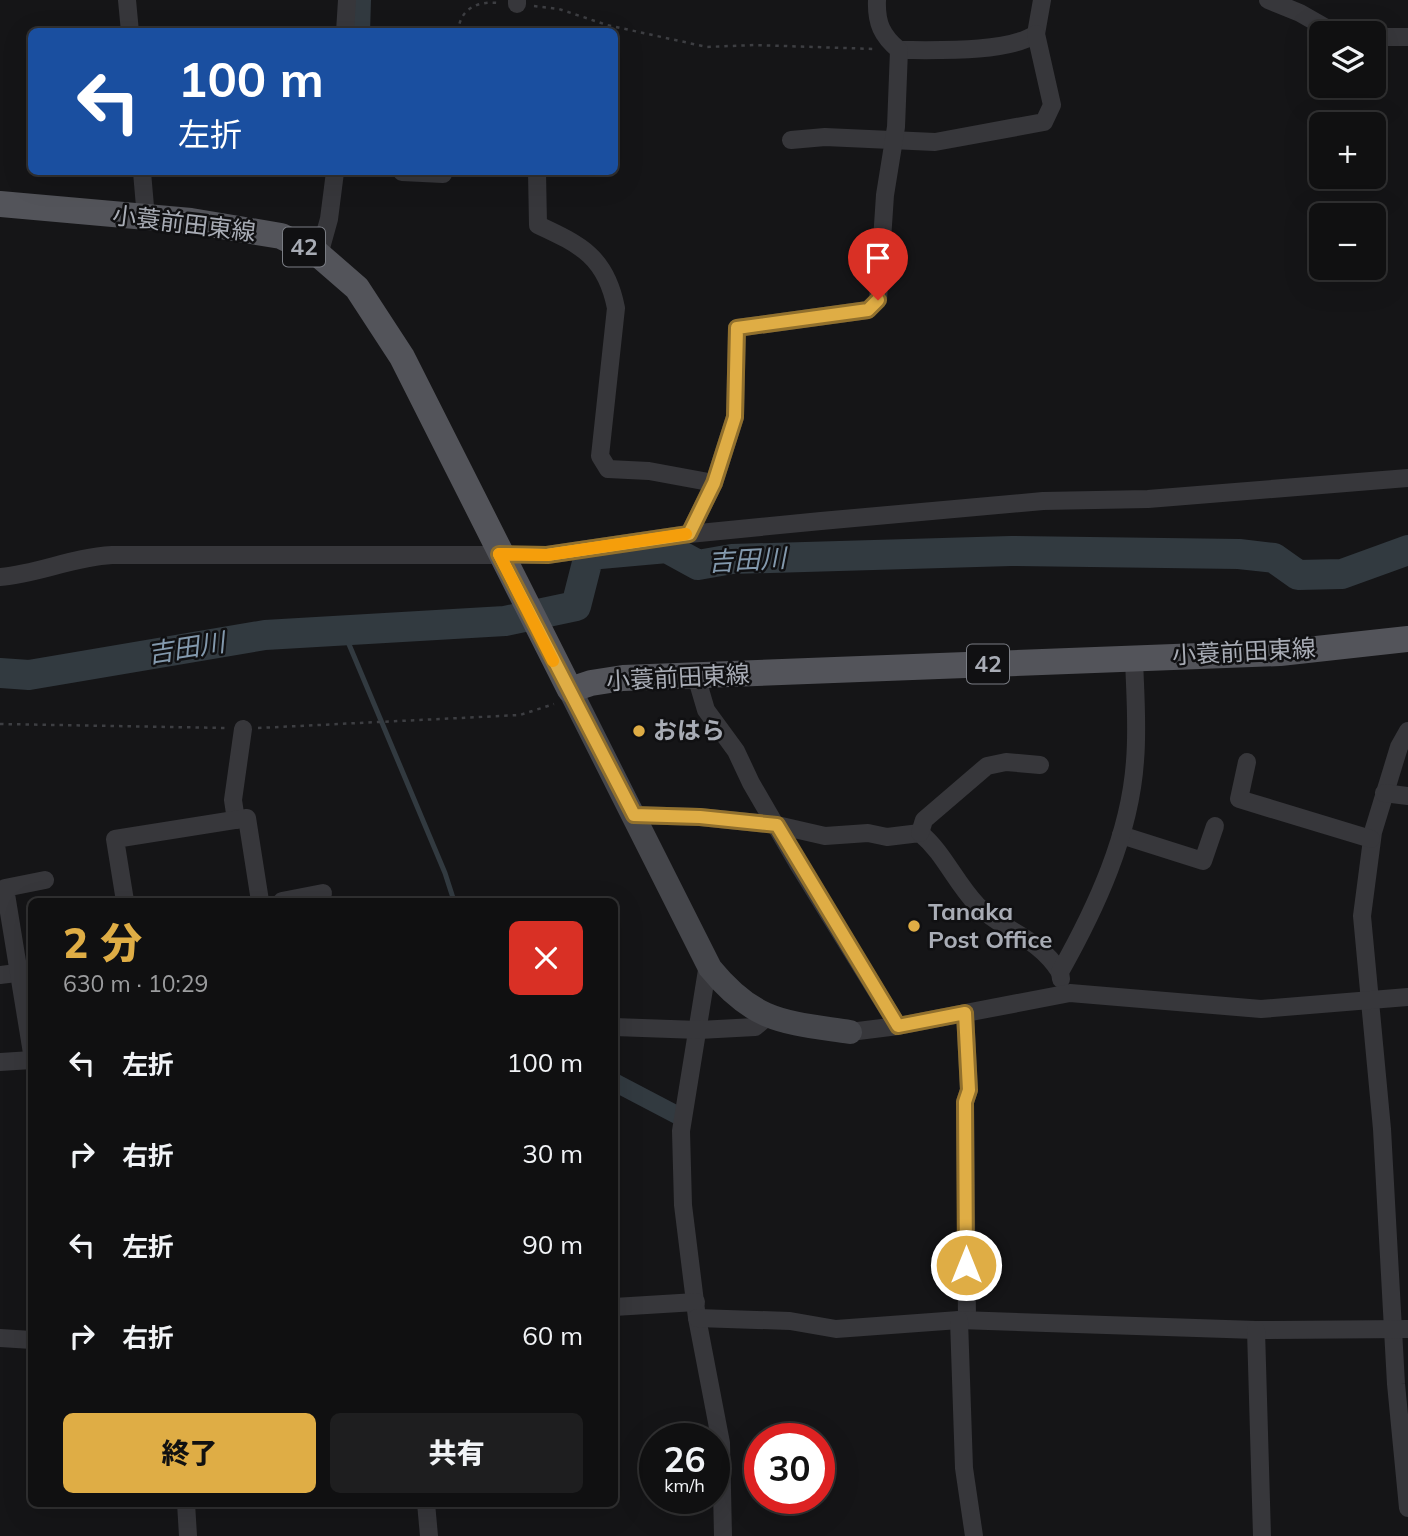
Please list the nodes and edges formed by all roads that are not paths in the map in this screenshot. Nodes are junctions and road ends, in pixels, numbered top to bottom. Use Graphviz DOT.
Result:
graph roads {
  1 [pos="127,0"];
  2 [pos="347,0"];
  3 [pos="877,0"];
  4 [pos="1042,0"];
  5 [pos="1268,0"];
  6 [pos="1314,21"];
  7 [pos="130,28"];
  8 [pos="345,28"];
  9 [pos="1036,34"];
  10 [pos="1386,37"];
  11 [pos="1408,37"];
  12 [pos="899,50"];
  13 [pos="791,140"];
  14 [pos="893,141"];
  15 [pos="142,175"];
  16 [pos="335,175"];
  17 [pos="537,175"];
  18 [pos="0,204"];
  19 [pos="146,218"];
  20 [pos="319,254"];
  21 [pos="1408,478"];
  22 [pos="714,483"];
  23 [pos="689,534"];
  24 [pos="503,563"];
  25 [pos="0,577"];
  26 [pos="1408,639"];
  27 [pos="1134,658"];
  28 [pos="696,676"];
  29 [pos="572,693"];
  30 [pos="243,729"];
  31 [pos="1408,731"];
  32 [pos="1247,762"];
  33 [pos="1040,765"];
  34 [pos="1384,793"];
  35 [pos="1408,796"];
  36 [pos="634,815"];
  37 [pos="236,820"];
  38 [pos="777,825"];
  39 [pos="1215,826"];
  40 [pos="920,832"];
  41 [pos="1121,835"];
  42 [pos="1371,839"];
  43 [pos="45,880"];
  44 [pos="323,893"];
  45 [pos="125,898"];
  46 [pos="260,898"];
  47 [pos="297,898"];
  48 [pos="708,964"];
  49 [pos="25,972"];
  50 [pos="1060,972"];
  51 [pos="0,975"];
  52 [pos="1063,993"];
  53 [pos="1408,997"];
  54 [pos="1370,1001"];
  55 [pos="28,1007"];
  56 [pos="965,1013"];
  57 [pos="766,1017"];
  58 [pos="898,1026"];
  59 [pos="618,1027"];
  60 [pos="699,1030"];
  61 [pos="850,1031"];
  62 [pos="28,1060"];
  63 [pos="0,1062"];
  64 [pos="618,1307"];
  65 [pos="697,1310"];
  66 [pos="963,1320"];
  67 [pos="1401,1329"];
  68 [pos="1256,1330"];
  69 [pos="0,1338"];
  70 [pos="28,1340"];
  71 [pos="186,1507"];
  72 [pos="426,1507"];
  73 [pos="1408,1508"];
  74 [pos="188,1536"];
  75 [pos="429,1536"];
  76 [pos="723,1536"];
  77 [pos="974,1536"];
  78 [pos="1262,1536"];
  1 -- 7 [label="street"];
  2 -- 8 [label="street"];
  3 -- 12 [label="street"];
  4 -- 9 [label="street"];
  5 -- 6 [label="street"];
  9 -- 12 [label="street"];
  9 -- 14 [label="street"];
  10 -- 11 [label="street"];
  12 -- 14 [label="street"];
  13 -- 14 [label="street"];
  14 -- 22 [label="street"];
  15 -- 19 [label="street"];
  16 -- 20 [label="street"];
  17 -- 22 [label="street"];
  18 -- 19 [label="main road, 小蓑前田東線 / 42"];
  19 -- 20 [label="main road, 小蓑前田東線 / 42"];
  20 -- 24 [label="main road, 小蓑前田東線 / 42"];
  21 -- 23 [label="street"];
  22 -- 23 [label="street"];
  23 -- 24 [label="street"];
  24 -- 25 [label="street"];
  24 -- 29 [label="main road, 小蓑前田東線 / 42"];
  26 -- 27 [label="main road, 小蓑前田東線 / 42"];
  27 -- 28 [label="main road, 小蓑前田東線 / 42"];
  27 -- 41 [label="street"];
  28 -- 29 [label="main road, 小蓑前田東線 / 42"];
  28 -- 38 [label="street"];
  29 -- 36 [label="street"];
  30 -- 37 [label="street"];
  31 -- 34 [label="street"];
  32 -- 42 [label="street"];
  33 -- 40 [label="street"];
  34 -- 35 [label="street"];
  34 -- 42 [label="street"];
  36 -- 38 [label="street"];
  36 -- 48 [label="street"];
  37 -- 45 [label="street"];
  37 -- 46 [label="street"];
  38 -- 40 [label="street"];
  38 -- 58 [label="street"];
  39 -- 41 [label="street"];
  40 -- 50 [label="street"];
  41 -- 50 [label="street"];
  42 -- 54 [label="street"];
  43 -- 49 [label="street"];
  44 -- 47 [label="street"];
  48 -- 57 [label="street"];
  48 -- 60 [label="street"];
  49 -- 51 [label="street"];
  49 -- 55 [label="street"];
  50 -- 52 [label="street"];
  52 -- 54 [label="street"];
  52 -- 56 [label="street"];
  53 -- 54 [label="street"];
  54 -- 67 [label="street"];
  56 -- 58 [label="street"];
  56 -- 66 [label="street"];
  57 -- 60 [label="street"];
  57 -- 61 [label="street"];
  58 -- 61 [label="street"];
  59 -- 60 [label="street"];
  60 -- 65 [label="street"];
  62 -- 63 [label="street"];
  64 -- 65 [label="street"];
  65 -- 66 [label="street"];
  65 -- 76 [label="street"];
  66 -- 68 [label="street"];
  66 -- 77 [label="street"];
  67 -- 68 [label="street"];
  67 -- 73 [label="street"];
  68 -- 78 [label="street"];
  69 -- 70 [label="street"];
  71 -- 74 [label="street"];
  72 -- 75 [label="street"];
}
